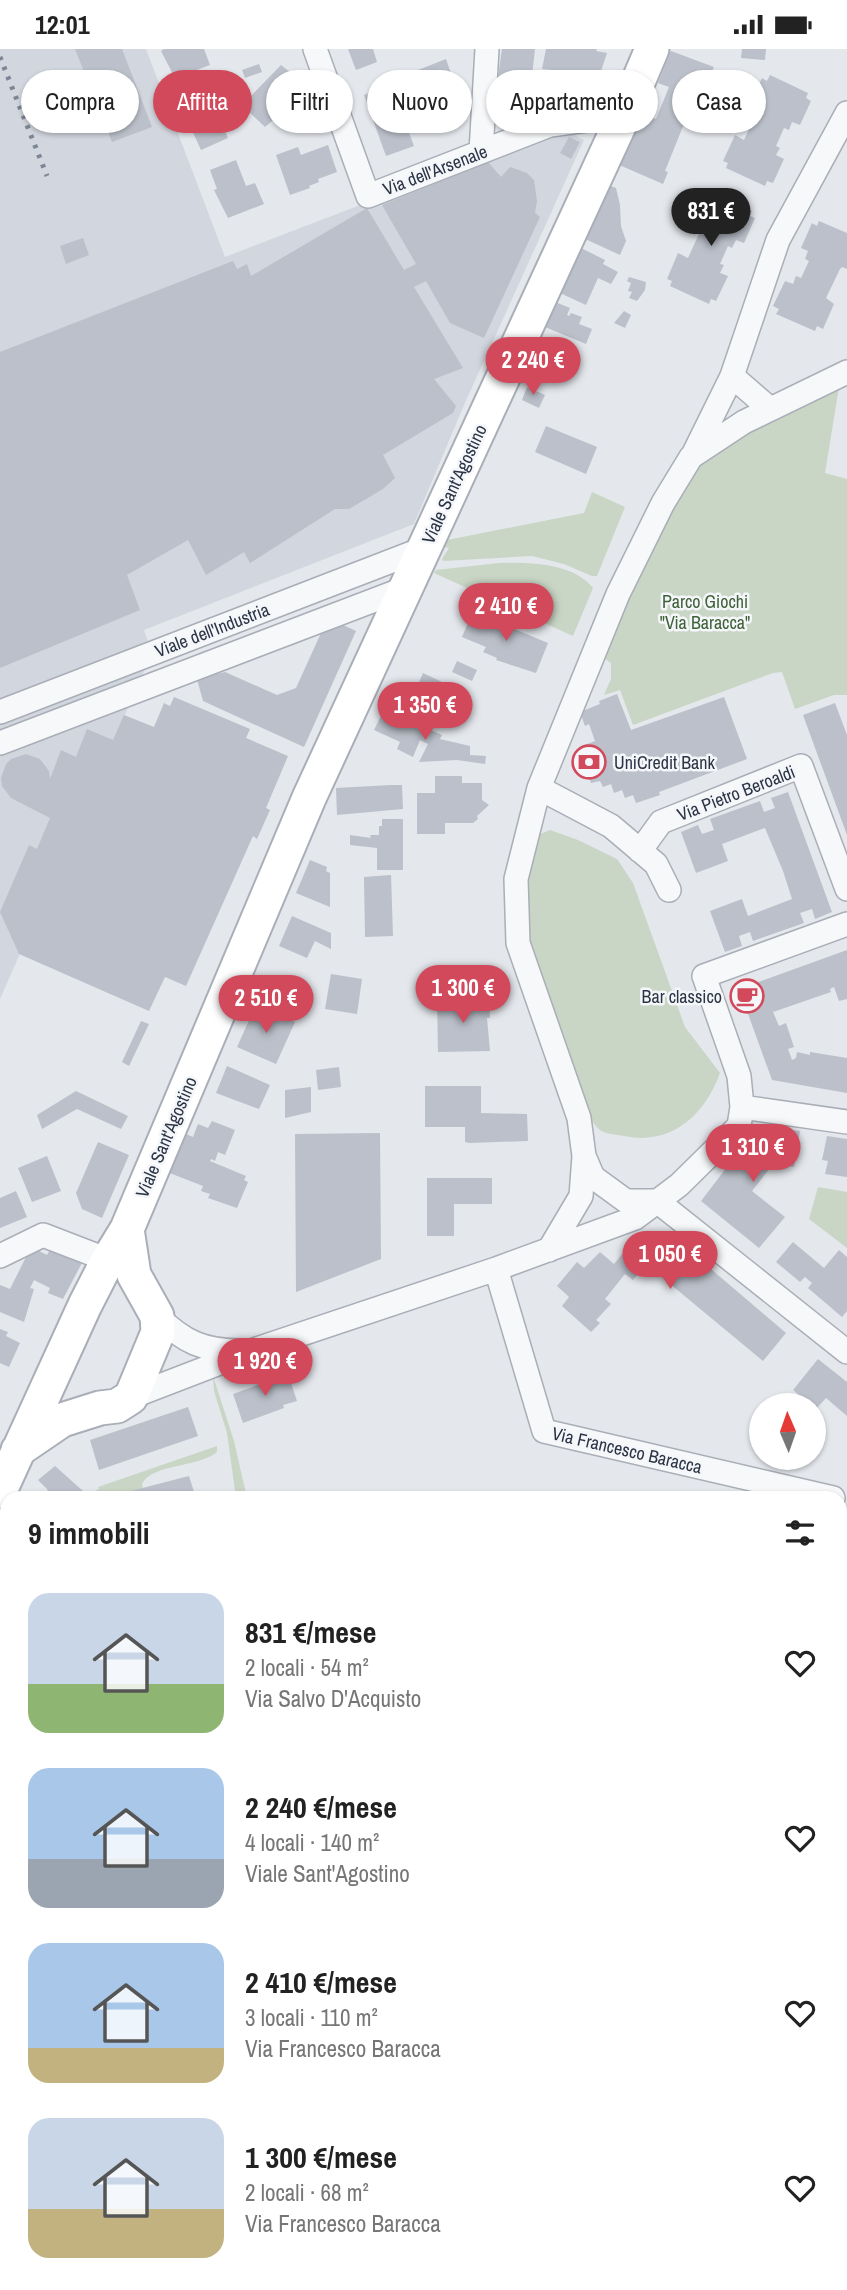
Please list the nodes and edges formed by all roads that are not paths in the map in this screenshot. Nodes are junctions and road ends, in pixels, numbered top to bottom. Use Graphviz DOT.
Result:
graph roads {
  1 [pos="315,49"];
  2 [pos="487,49"];
  3 [pos="652,49"];
  4 [pos="643,70"];
  5 [pos="847,113"];
  6 [pos="530,133"];
  7 [pos="616,133"];
  8 [pos="481,152"];
  9 [pos="847,372"];
  10 [pos="732,376"];
  11 [pos="770,409"];
  12 [pos="691,457"];
  13 [pos="425,548"];
  14 [pos="406,588"];
  15 [pos="0,712"];
  16 [pos="0,743"];
  17 [pos="539,788"];
  18 [pos="640,851"];
  19 [pos="847,889"];
  20 [pos="669,890"];
  21 [pos="847,924"];
  22 [pos="742,1107"];
  23 [pos="847,1122"];
  24 [pos="583,1156"];
  25 [pos="657,1201"];
  26 [pos="127,1229"];
  27 [pos="549,1250"];
  28 [pos="0,1256"];
  29 [pos="107,1261"];
  30 [pos="496,1269"];
  31 [pos="85,1305"];
  32 [pos="153,1309"];
  33 [pos="248,1352"];
  34 [pos="847,1353"];
  35 [pos="58,1364"];
  36 [pos="131,1397"];
  37 [pos="100,1408"];
  38 [pos="18,1450"];
  39 [pos="0,1491"];
  40 [pos="803,1491"];
  1 -- 8 [label="street, Via dell'Arsenale"];
  2 -- 8 [label="street"];
  3 -- 4 [label="main road, Viale Sant'Agostino"];
  5 -- 10 [label="street"];
  6 -- 8 [label="street, Via dell'Arsenale"];
  7 -- 13 [label="main road, Viale Sant'Agostino"];
  9 -- 11 [label="street"];
  10 -- 11 [label="street"];
  10 -- 12 [label="street"];
  11 -- 12 [label="street"];
  12 -- 17 [label="street"];
  13 -- 14 [label="main road, Viale Sant'Agostino"];
  13 -- 15 [label="street, Viale dell'Industria"];
  14 -- 16 [label="street, Viale dell'Industria"];
  14 -- 26 [label="main road, Viale Sant'Agostino"];
  17 -- 18 [label="street"];
  17 -- 24 [label="street"];
  18 -- 19 [label="street, Via Pietro Beroaldi"];
  18 -- 20 [label="street"];
  21 -- 22 [label="street"];
  22 -- 23 [label="street"];
  22 -- 25 [label="street"];
  24 -- 25 [label="street"];
  24 -- 27 [label="street"];
  25 -- 27 [label="street"];
  25 -- 34 [label="street"];
  26 -- 29 [label="main road, Viale Sant'Agostino"];
  26 -- 32 [label="main road"];
  27 -- 30 [label="street"];
  28 -- 29 [label="street"];
  29 -- 31 [label="main road, Viale Sant'Agostino"];
  30 -- 33 [label="street"];
  30 -- 40 [label="street, Via Francesco Baracca"];
  31 -- 32 [label="main road"];
  31 -- 35 [label="main road, Viale Sant'Agostino"];
  32 -- 33 [label="street"];
  32 -- 36 [label="main road"];
  33 -- 36 [label="street"];
  35 -- 37 [label="main road"];
  35 -- 38 [label="main road, Viale Sant'Agostino"];
  36 -- 37 [label="main road"];
  37 -- 38 [label="main road"];
  38 -- 39 [label="main road, Viale Sant'Agostino"];
}
